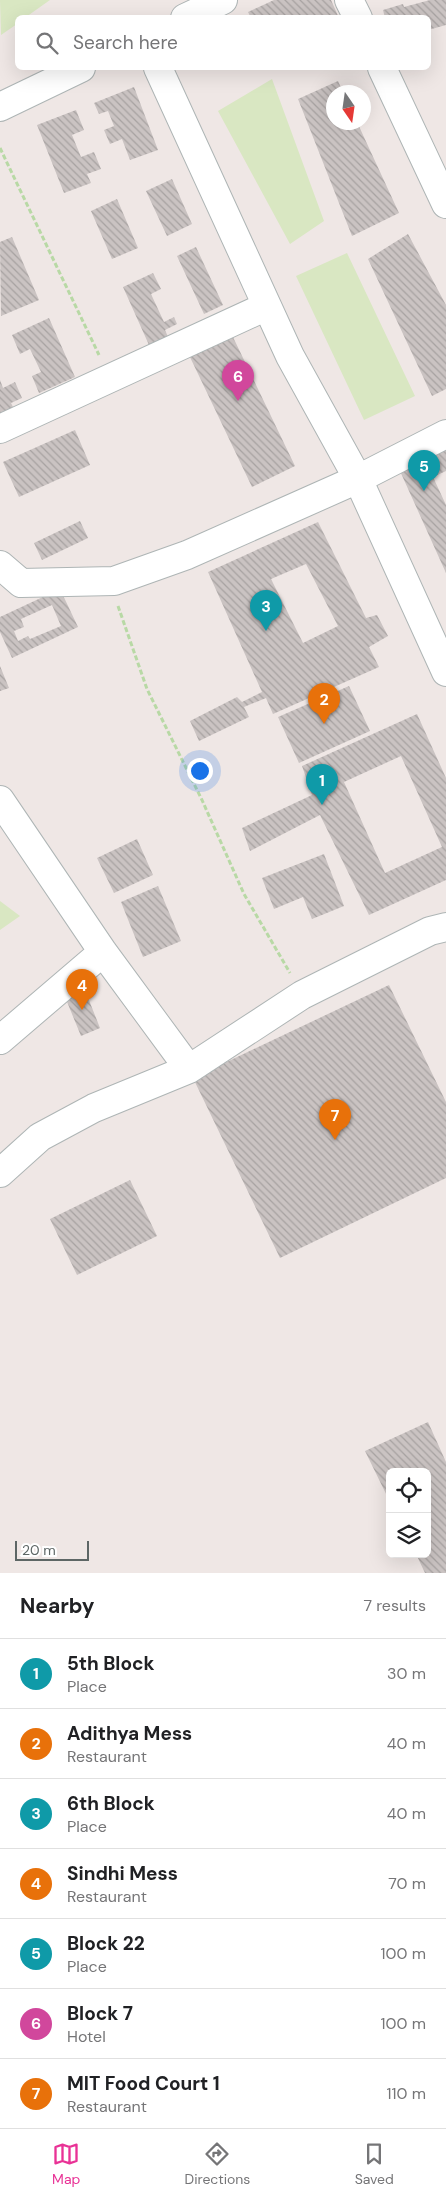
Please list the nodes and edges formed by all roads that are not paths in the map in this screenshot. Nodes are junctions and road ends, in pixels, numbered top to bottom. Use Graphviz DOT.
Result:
graph roads {
  1 [pos="223,0"];
  2 [pos="349,0"];
  3 [pos="191,15"];
  4 [pos="356,15"];
  5 [pos="77,70"];
  6 [pos="159,70"];
  7 [pos="383,70"];
  8 [pos="0,107"];
  9 [pos="446,204"];
  10 [pos="267,306"];
  11 [pos="0,430"];
  12 [pos="446,434"];
  13 [pos="358,479"];
  14 [pos="0,565"];
  15 [pos="446,672"];
  16 [pos="0,800"];
  17 [pos="446,927"];
  18 [pos="103,952"];
  19 [pos="0,1040"];
  20 [pos="189,1069"];
  21 [pos="0,1173"];
  1 -- 3 [label="street"];
  2 -- 4 [label="street"];
  5 -- 8 [label="street"];
  6 -- 10 [label="street"];
  7 -- 9 [label="street"];
  10 -- 11 [label="street"];
  10 -- 13 [label="street"];
  12 -- 13 [label="street"];
  13 -- 14 [label="street"];
  13 -- 15 [label="street"];
  16 -- 18 [label="street"];
  17 -- 20 [label="street"];
  18 -- 19 [label="street"];
  18 -- 20 [label="street"];
  20 -- 21 [label="street"];
}
